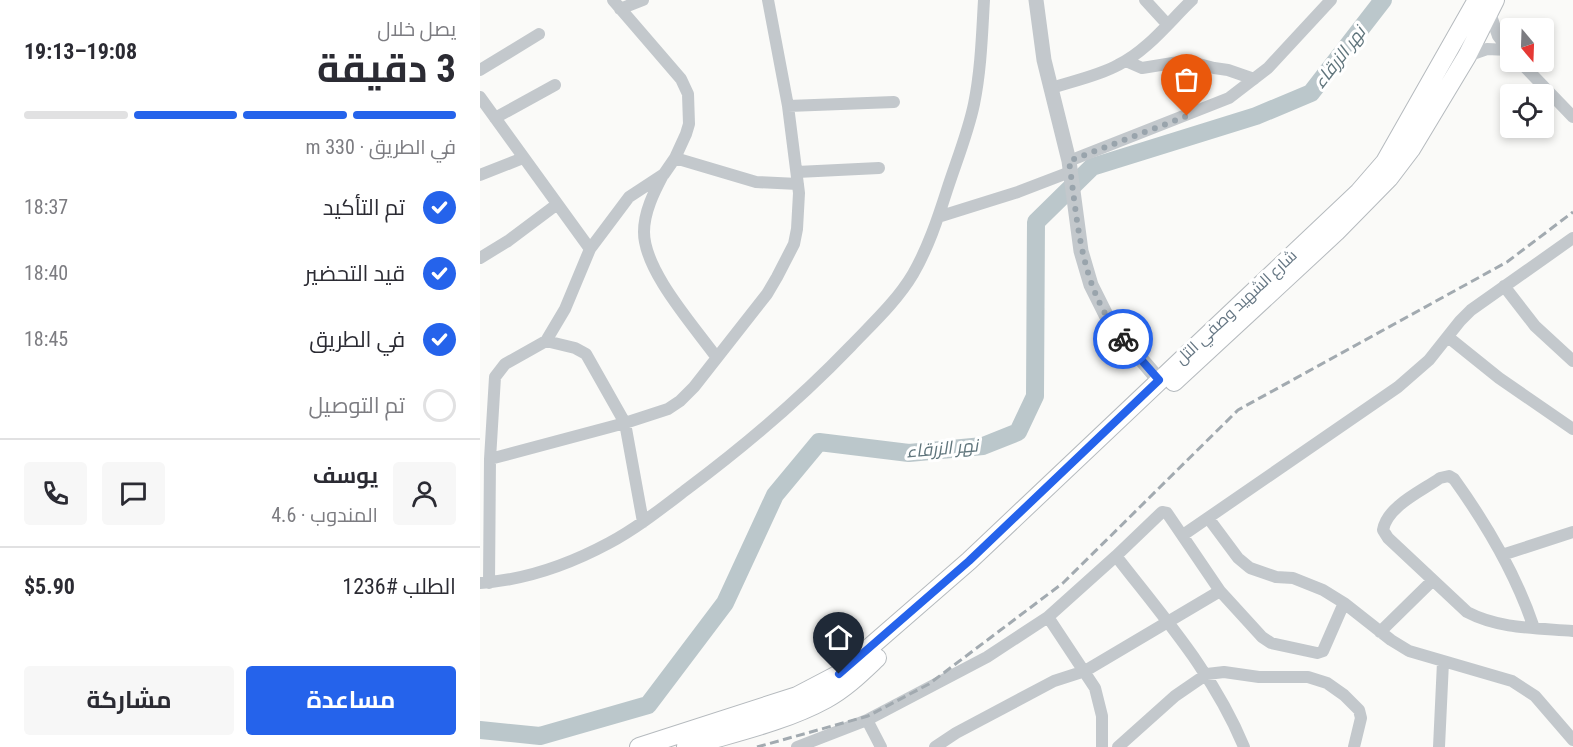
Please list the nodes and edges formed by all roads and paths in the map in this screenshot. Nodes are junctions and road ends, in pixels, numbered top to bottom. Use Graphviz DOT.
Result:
graph roads {
  1 [pos="643,0"];
  2 [pos="768,0"];
  3 [pos="984,0"];
  4 [pos="1036,0"];
  5 [pos="1145,0"];
  6 [pos="1192,0"];
  7 [pos="1331,0"];
  8 [pos="1487,3"];
  9 [pos="617,5"];
  10 [pos="1167,24"];
  11 [pos="539,34"];
  12 [pos="1500,38"];
  13 [pos="1500,50"];
  14 [pos="1467,56"];
  15 [pos="1126,61"];
  16 [pos="480,70"];
  17 [pos="1530,72"];
  18 [pos="1254,80"];
  19 [pos="555,85"];
  20 [pos="1051,88"];
  21 [pos="480,97"];
  22 [pos="894,102"];
  23 [pos="788,106"];
  24 [pos="1421,116"];
  25 [pos="1573,117"];
  26 [pos="495,118"];
  27 [pos="523,158"];
  28 [pos="675,158"];
  29 [pos="879,168"];
  30 [pos="1070,172"];
  31 [pos="664,174"];
  32 [pos="480,175"];
  33 [pos="797,178"];
  34 [pos="556,205"];
  35 [pos="938,217"];
  36 [pos="1573,238"];
  37 [pos="590,249"];
  38 [pos="480,258"];
  39 [pos="1504,286"];
  40 [pos="1448,337"];
  41 [pos="546,341"];
  42 [pos="717,358"];
  43 [pos="1573,360"];
  44 [pos="1159,380"];
  45 [pos="625,423"];
  46 [pos="1573,429"];
  47 [pos="490,459"];
  48 [pos="1209,519"];
  49 [pos="643,522"];
  50 [pos="1573,532"];
  51 [pos="1183,535"];
  52 [pos="1502,555"];
  53 [pos="1116,556"];
  54 [pos="1432,581"];
  55 [pos="484,583"];
  56 [pos="1220,591"];
  57 [pos="1344,603"];
  58 [pos="1048,617"];
  59 [pos="1167,622"];
  60 [pos="1534,628"];
  61 [pos="1380,632"];
  62 [pos="1573,632"];
  63 [pos="1443,662"];
  64 [pos="1085,671"];
  65 [pos="1207,674"];
  66 [pos="814,696"];
  67 [pos="867,720"];
  68 [pos="1573,740"];
  69 [pos="639,747"];
  70 [pos="686,747"];
  71 [pos="797,747"];
  72 [pos="881,747"];
  73 [pos="935,747"];
  74 [pos="1102,747"];
  75 [pos="1118,747"];
  76 [pos="1244,747"];
  77 [pos="1354,747"];
  78 [pos="1439,747"];
  1 -- 9 [label="street"];
  2 -- 23 [label="street"];
  3 -- 35 [label="street"];
  4 -- 20 [label="street"];
  5 -- 10 [label="street"];
  6 -- 10 [label="street"];
  7 -- 18 [label="street"];
  8 -- 12 [label="street"];
  8 -- 14 [label="main road, شارع الشهيد وصفي التل"];
  8 -- 24 [label="main road, شارع الشهيد وصفي التل"];
  9 -- 28 [label="street"];
  10 -- 15 [label="street"];
  11 -- 16 [label="street"];
  13 -- 14 [label="street"];
  14 -- 24 [label="main road, شارع الشهيد وصفي التل"];
  15 -- 18 [label="street"];
  15 -- 20 [label="street"];
  17 -- 25 [label="street"];
  18 -- 30 [label="street"];
  19 -- 26 [label="street"];
  20 -- 30 [label="street"];
  21 -- 26 [label="street"];
  22 -- 23 [label="street"];
  23 -- 33 [label="street"];
  24 -- 44 [label="main road, شارع الشهيد وصفي التل"];
  24 -- 66 [label="main road, شارع الشهيد وصفي التل"];
  26 -- 27 [label="street"];
  27 -- 32 [label="street"];
  27 -- 34 [label="street"];
  28 -- 31 [label="street"];
  28 -- 33 [label="street"];
  29 -- 33 [label="street"];
  30 -- 35 [label="street"];
  30 -- 44 [label="street"];
  31 -- 37 [label="street"];
  31 -- 42 [label="street"];
  33 -- 42 [label="street"];
  34 -- 37 [label="street"];
  34 -- 38 [label="street"];
  35 -- 49 [label="street"];
  36 -- 39 [label="street"];
  37 -- 41 [label="street"];
  39 -- 40 [label="street"];
  39 -- 43 [label="street"];
  40 -- 46 [label="street"];
  40 -- 48 [label="street"];
  41 -- 45 [label="street"];
  41 -- 47 [label="street"];
  42 -- 45 [label="street"];
  44 -- 66 [label="main road, شارع الشهيد وصفي التل"];
  45 -- 47 [label="street"];
  45 -- 49 [label="street"];
  47 -- 55 [label="street"];
  48 -- 51 [label="street"];
  48 -- 57 [label="street"];
  49 -- 55 [label="street"];
  50 -- 52 [label="street"];
  51 -- 53 [label="street"];
  51 -- 56 [label="street"];
  52 -- 54 [label="street"];
  52 -- 60 [label="street"];
  53 -- 58 [label="street"];
  53 -- 59 [label="street"];
  54 -- 60 [label="street"];
  54 -- 61 [label="street"];
  56 -- 57 [label="street"];
  56 -- 59 [label="street"];
  57 -- 61 [label="street"];
  58 -- 64 [label="street"];
  58 -- 67 [label="street"];
  59 -- 64 [label="street"];
  59 -- 65 [label="street"];
  60 -- 62 [label="street"];
  61 -- 63 [label="street"];
  63 -- 68 [label="street"];
  63 -- 78 [label="street"];
  64 -- 73 [label="street"];
  64 -- 74 [label="street"];
  65 -- 75 [label="street"];
  65 -- 76 [label="street"];
  65 -- 77 [label="street"];
  66 -- 69 [label="main road, شارع الشهيد وصفي التل"];
  66 -- 70 [label="main road, شارع الشهيد وصفي التل"];
  67 -- 71 [label="street"];
  67 -- 72 [label="street"];
}
